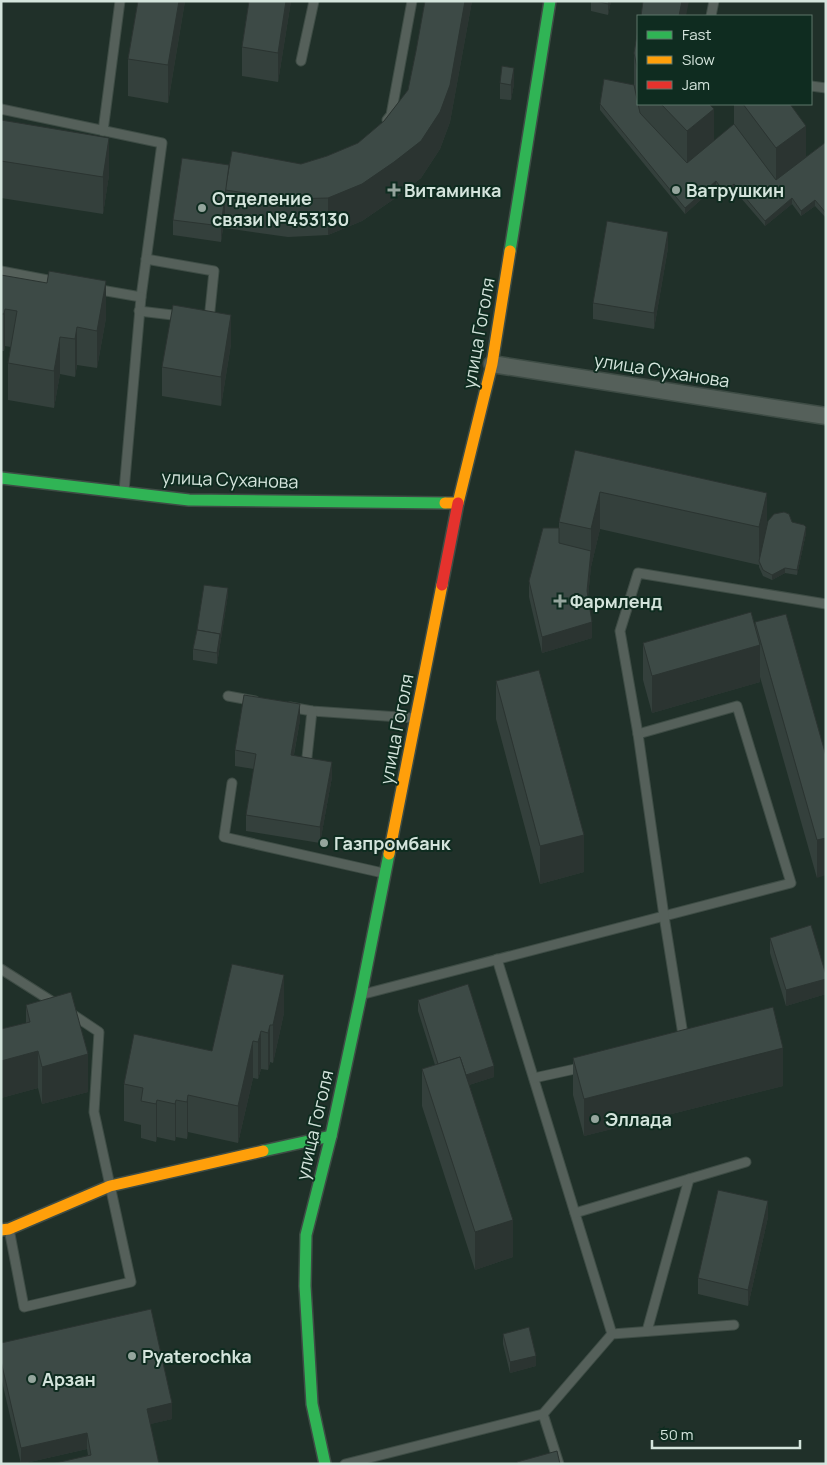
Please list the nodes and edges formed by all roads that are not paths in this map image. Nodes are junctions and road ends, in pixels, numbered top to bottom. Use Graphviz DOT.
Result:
graph roads {
  1 [pos="120,1"];
  2 [pos="314,1"];
  3 [pos="412,1"];
  4 [pos="550,1"];
  5 [pos="714,1"];
  6 [pos="711,15"];
  7 [pos="301,61"];
  8 [pos="812,86"];
  9 [pos="826,88"];
  10 [pos="1,110"];
  11 [pos="380,129"];
  12 [pos="103,131"];
  13 [pos="146,259"];
  14 [pos="1,271"];
  15 [pos="66,284"];
  16 [pos="85,287"];
  17 [pos="141,297"];
  18 [pos="140,311"];
  19 [pos="189,317"];
  20 [pos="199,319"];
  21 [pos="492,364"];
  22 [pos="826,416"];
  23 [pos="1,478"];
  24 [pos="124,492"];
  25 [pos="458,503"];
  26 [pos="826,604"];
  27 [pos="228,696"];
  28 [pos="266,702"];
  29 [pos="284,706"];
  30 [pos="312,710"];
  31 [pos="416,718"];
  32 [pos="638,734"];
  33 [pos="307,757"];
  34 [pos="232,782"];
  35 [pos="386,873"];
  36 [pos="664,916"];
  37 [pos="497,960"];
  38 [pos="1,969"];
  39 [pos="361,995"];
  40 [pos="675,1046"];
  41 [pos="590,1065"];
  42 [pos="534,1078"];
  43 [pos="330,1136"];
  44 [pos="746,1162"];
  45 [pos="688,1179"];
  46 [pos="110,1186"];
  47 [pos="575,1214"];
  48 [pos="5,1230"];
  49 [pos="734,1325"];
  50 [pos="647,1331"];
  51 [pos="612,1334"];
  52 [pos="543,1414"];
  53 [pos="325,1464"];
  54 [pos="345,1464"];
  55 [pos="559,1464"];
  1 -- 12 [label="lane"];
  2 -- 7 [label="lane"];
  3 -- 11 [label="lane"];
  4 -- 21 [label="street, улица Гоголя"];
  5 -- 6 [label="lane"];
  8 -- 9 [label="lane"];
  10 -- 12 [label="lane"];
  12 -- 13 [label="lane"];
  13 -- 17 [label="lane"];
  13 -- 20 [label="lane"];
  14 -- 15 [label="lane"];
  16 -- 17 [label="lane"];
  17 -- 18 [label="lane"];
  18 -- 19 [label="lane"];
  18 -- 24 [label="lane"];
  21 -- 22 [label="street, улица Суханова"];
  21 -- 25 [label="street, улица Гоголя"];
  23 -- 24 [label="street, улица Суханова"];
  24 -- 25 [label="street, улица Суханова"];
  25 -- 31 [label="street, улица Гоголя"];
  26 -- 32 [label="lane"];
  27 -- 28 [label="lane"];
  29 -- 30 [label="lane"];
  30 -- 31 [label="lane"];
  30 -- 33 [label="lane"];
  31 -- 35 [label="street, улица Гоголя"];
  32 -- 36 [label="lane"];
  32 -- 36 [label="lane"];
  34 -- 35 [label="lane"];
  35 -- 39 [label="street, улица Гоголя"];
  36 -- 37 [label="lane"];
  36 -- 40 [label="lane"];
  37 -- 39 [label="lane"];
  37 -- 42 [label="lane"];
  38 -- 46 [label="lane"];
  39 -- 43 [label="street, улица Гоголя"];
  41 -- 42 [label="lane"];
  42 -- 47 [label="lane"];
  43 -- 46 [label="street"];
  43 -- 53 [label="street, улица Гоголя"];
  44 -- 45 [label="lane"];
  45 -- 47 [label="lane"];
  45 -- 50 [label="lane"];
  46 -- 48 [label="street"];
  46 -- 48 [label="lane"];
  47 -- 51 [label="lane"];
  49 -- 50 [label="lane"];
  50 -- 51 [label="lane"];
  51 -- 52 [label="lane"];
  52 -- 54 [label="lane"];
  52 -- 55 [label="lane"];
}
